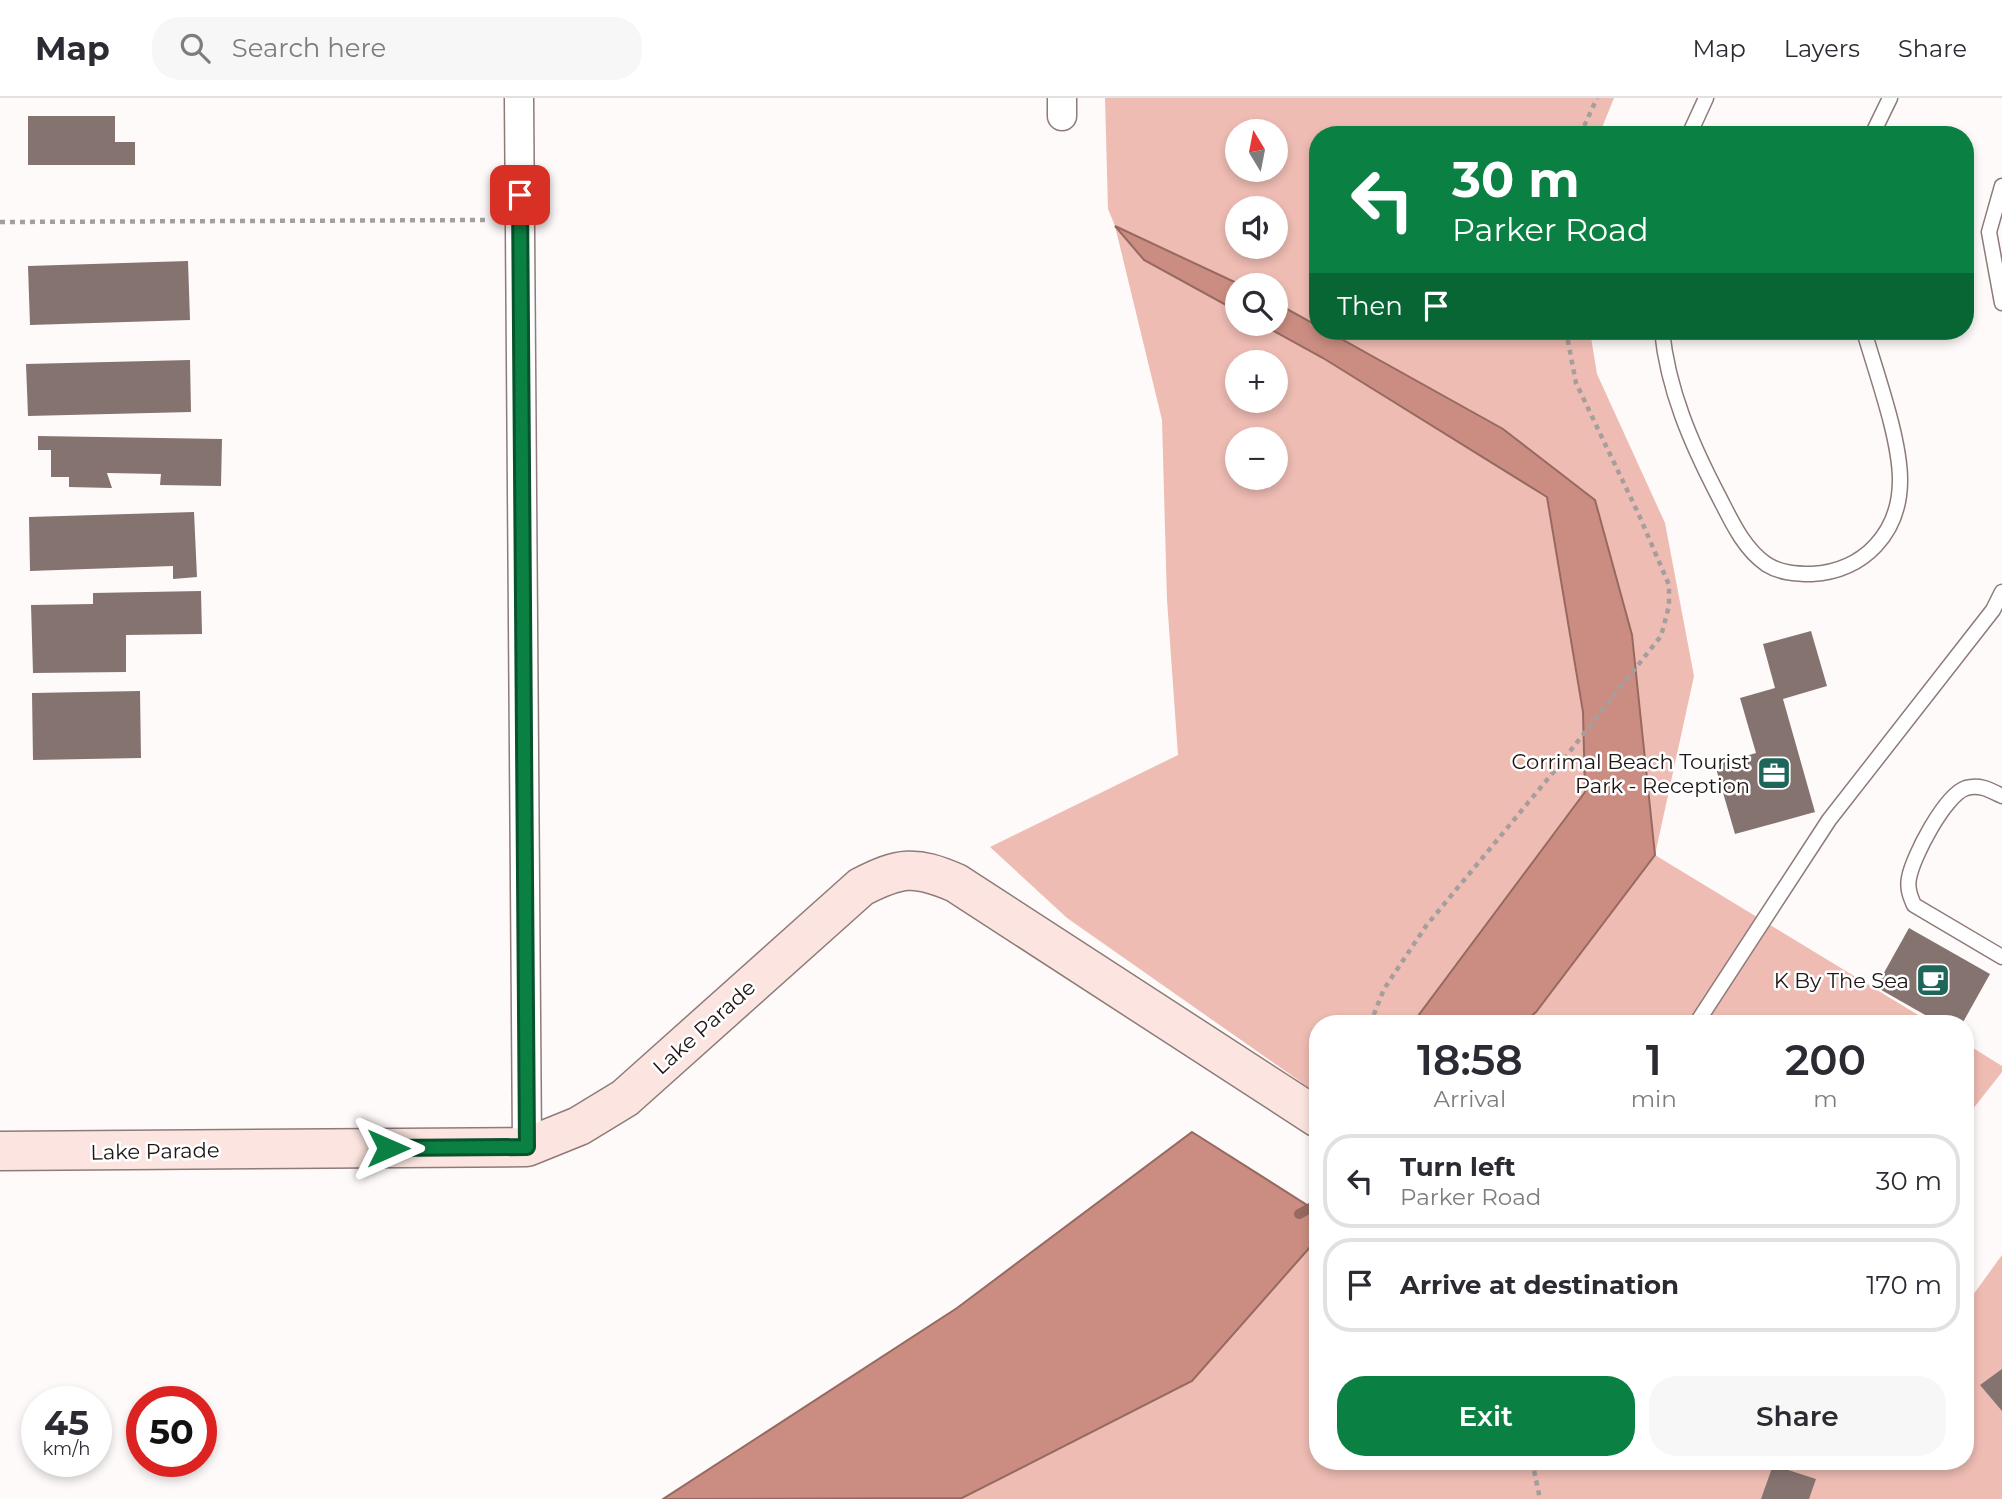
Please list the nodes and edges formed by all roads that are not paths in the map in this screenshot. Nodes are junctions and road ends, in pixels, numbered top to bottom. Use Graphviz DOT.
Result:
graph roads {
  1 [pos="519,98"];
  2 [pos="1706,98"];
  3 [pos="1890,98"];
  4 [pos="1693,126"];
  5 [pos="1876,126"];
  6 [pos="2002,186"];
  7 [pos="2002,303"];
  8 [pos="1663,340"];
  9 [pos="1867,340"];
  10 [pos="2002,592"];
  11 [pos="1997,613"];
  12 [pos="2002,796"];
  13 [pos="2002,957"];
  14 [pos="1702,1015"];
  15 [pos="1309,1112"];
  16 [pos="527,1147"];
  17 [pos="0,1151"];
  1 -- 16 [label="street"];
  2 -- 4 [label="lane"];
  3 -- 5 [label="lane"];
  6 -- 7 [label="lane"];
  8 -- 9 [label="lane"];
  10 -- 11 [label="lane"];
  11 -- 14 [label="lane"];
  12 -- 13 [label="lane"];
  15 -- 16 [label="main road, Lake Parade"];
  16 -- 17 [label="main road, Lake Parade"];
}
